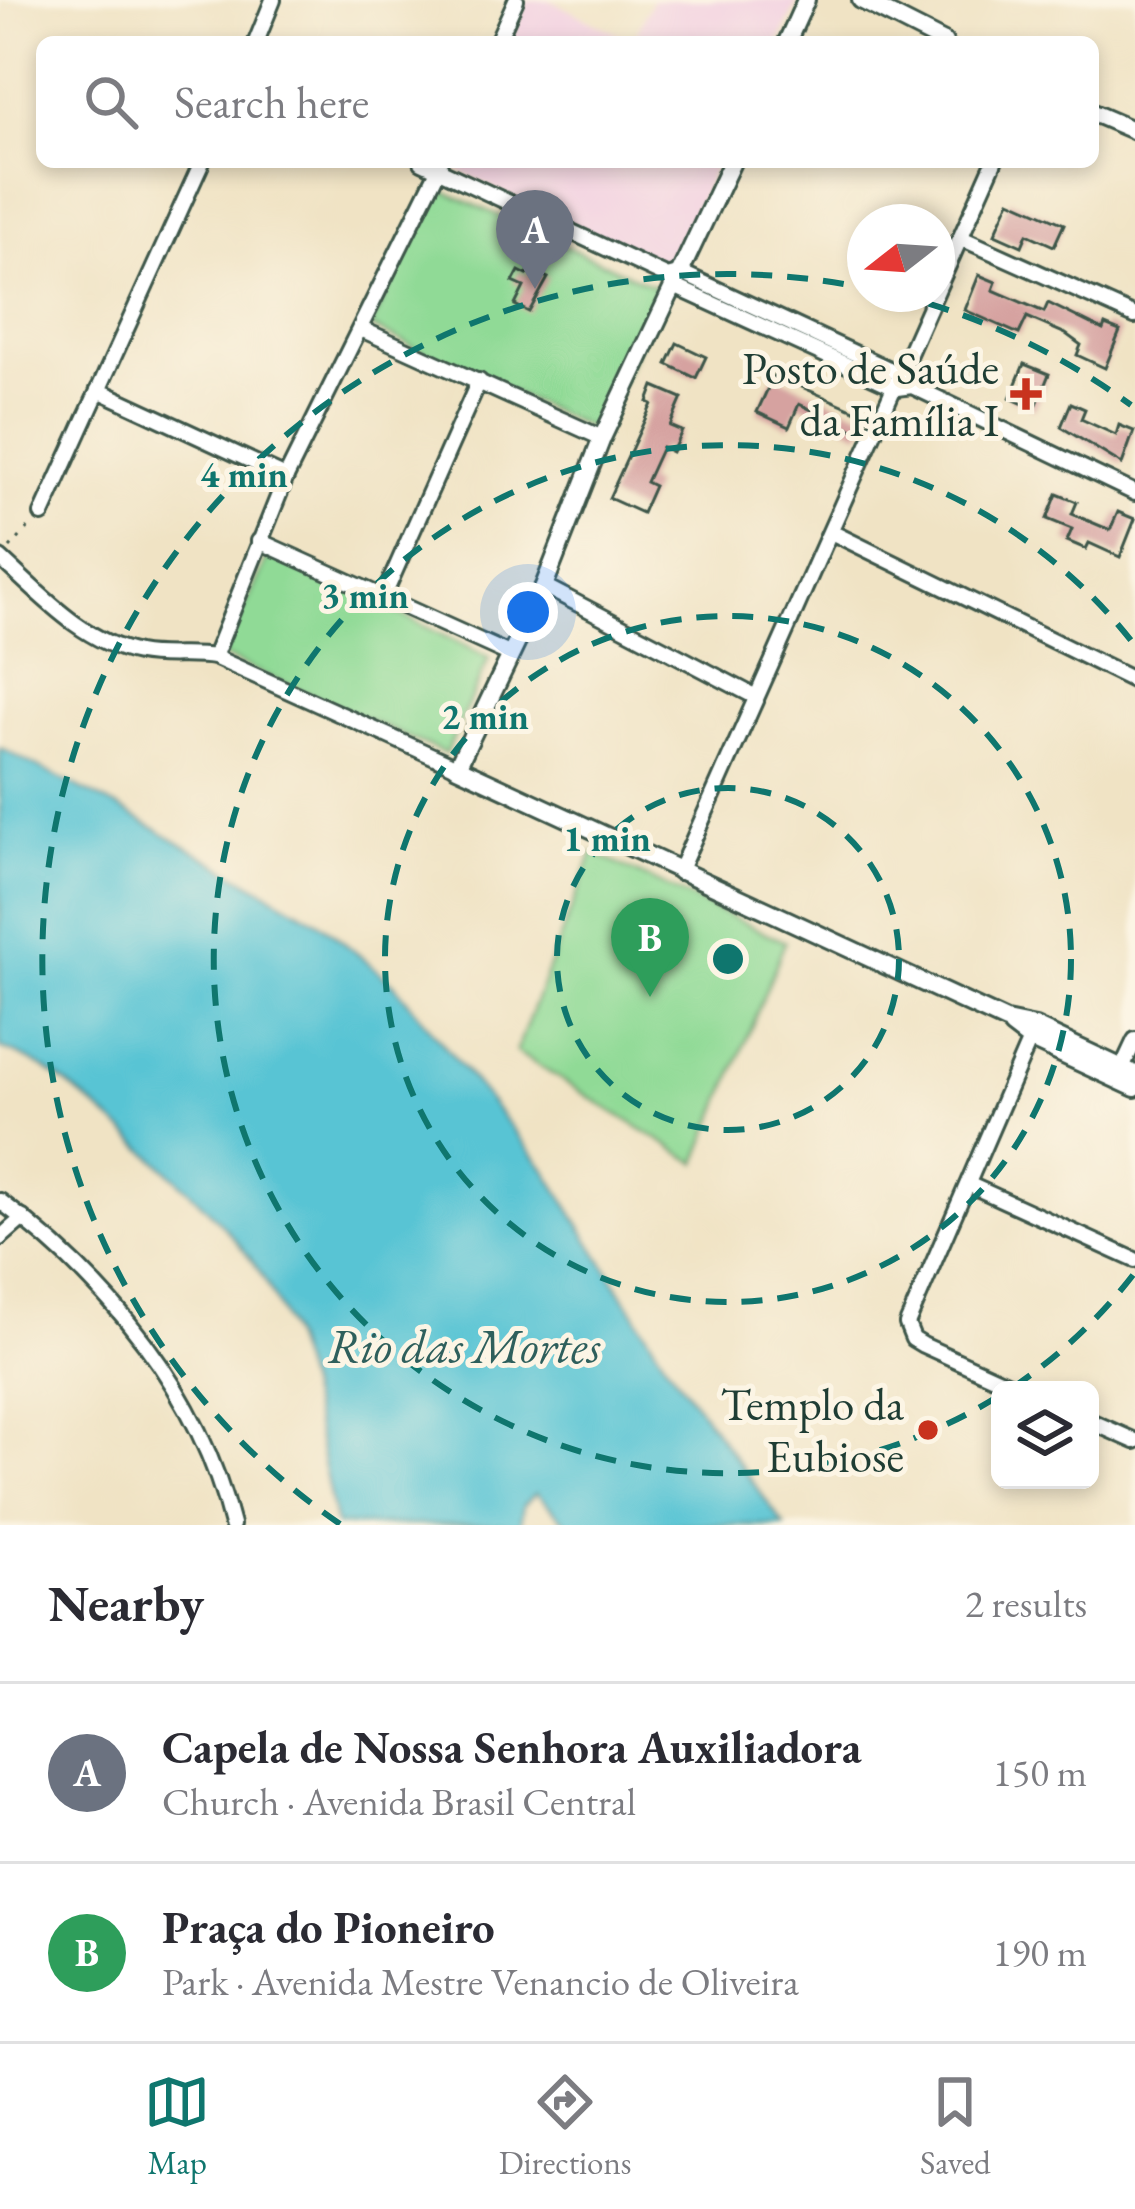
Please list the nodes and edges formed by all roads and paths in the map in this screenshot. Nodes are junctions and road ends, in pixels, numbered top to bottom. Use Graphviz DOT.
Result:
graph roads {
  1 [pos="273,0"];
  2 [pos="516,0"];
  3 [pos="806,0"];
  4 [pos="860,0"];
  5 [pos="258,36"];
  6 [pos="500,36"];
  7 [pos="790,36"];
  8 [pos="932,36"];
  9 [pos="1099,115"];
  10 [pos="1135,131"];
  11 [pos="199,168"];
  12 [pos="439,168"];
  13 [pos="444,168"];
  14 [pos="729,168"];
  15 [pos="991,168"];
  16 [pos="961,238"];
  17 [pos="675,279"];
  18 [pos="1135,316"];
  19 [pos="361,329"];
  20 [pos="479,381"];
  21 [pos="904,382"];
  22 [pos="98,390"];
  23 [pos="602,438"];
  24 [pos="286,477"];
  25 [pos="1135,493"];
  26 [pos="42,514"];
  27 [pos="832,532"];
  28 [pos="260,541"];
  29 [pos="0,558"];
  30 [pos="544,586"];
  31 [pos="382,600"];
  32 [pos="509,654"];
  33 [pos="214,657"];
  34 [pos="1135,681"];
  35 [pos="756,697"];
  36 [pos="457,767"];
  37 [pos="679,872"];
  38 [pos="1032,1033"];
  39 [pos="1135,1040"];
  40 [pos="1125,1074"];
  41 [pos="1135,1088"];
  42 [pos="968,1184"];
  43 [pos="0,1201"];
  44 [pos="23,1218"];
  45 [pos="0,1238"];
  46 [pos="1135,1260"];
  47 [pos="1002,1381"];
  48 [pos="1099,1425"];
  49 [pos="1135,1442"];
  50 [pos="232,1525"];
  1 -- 5 [label="street"];
  2 -- 6 [label="street"];
  3 -- 7 [label="street"];
  4 -- 8 [label="street"];
  9 -- 10 [label="street"];
  11 -- 22 [label="street"];
  12 -- 19 [label="street"];
  13 -- 17 [label="street"];
  14 -- 17 [label="street"];
  15 -- 16 [label="street"];
  16 -- 18 [label="street"];
  16 -- 21 [label="street"];
  17 -- 21 [label="street"];
  17 -- 23 [label="street"];
  19 -- 20 [label="street"];
  19 -- 24 [label="street"];
  20 -- 23 [label="street"];
  20 -- 31 [label="street"];
  21 -- 25 [label="street"];
  21 -- 27 [label="street"];
  22 -- 24 [label="street"];
  22 -- 26 [label="street"];
  23 -- 30 [label="street"];
  24 -- 28 [label="street"];
  26 -- 29 [label="path"];
  27 -- 34 [label="street"];
  27 -- 35 [label="street"];
  28 -- 31 [label="street"];
  28 -- 33 [label="street"];
  29 -- 33 [label="street"];
  30 -- 32 [label="street"];
  30 -- 35 [label="street"];
  31 -- 32 [label="street"];
  32 -- 36 [label="street"];
  33 -- 36 [label="street"];
  35 -- 37 [label="street"];
  36 -- 37 [label="street"];
  37 -- 38 [label="street"];
  38 -- 40 [label="street"];
  38 -- 42 [label="street"];
  39 -- 40 [label="street"];
  40 -- 41 [label="street"];
  42 -- 46 [label="street"];
  42 -- 47 [label="street"];
  43 -- 44 [label="street"];
  44 -- 45 [label="street"];
  44 -- 50 [label="street"];
  48 -- 49 [label="street"];
}
